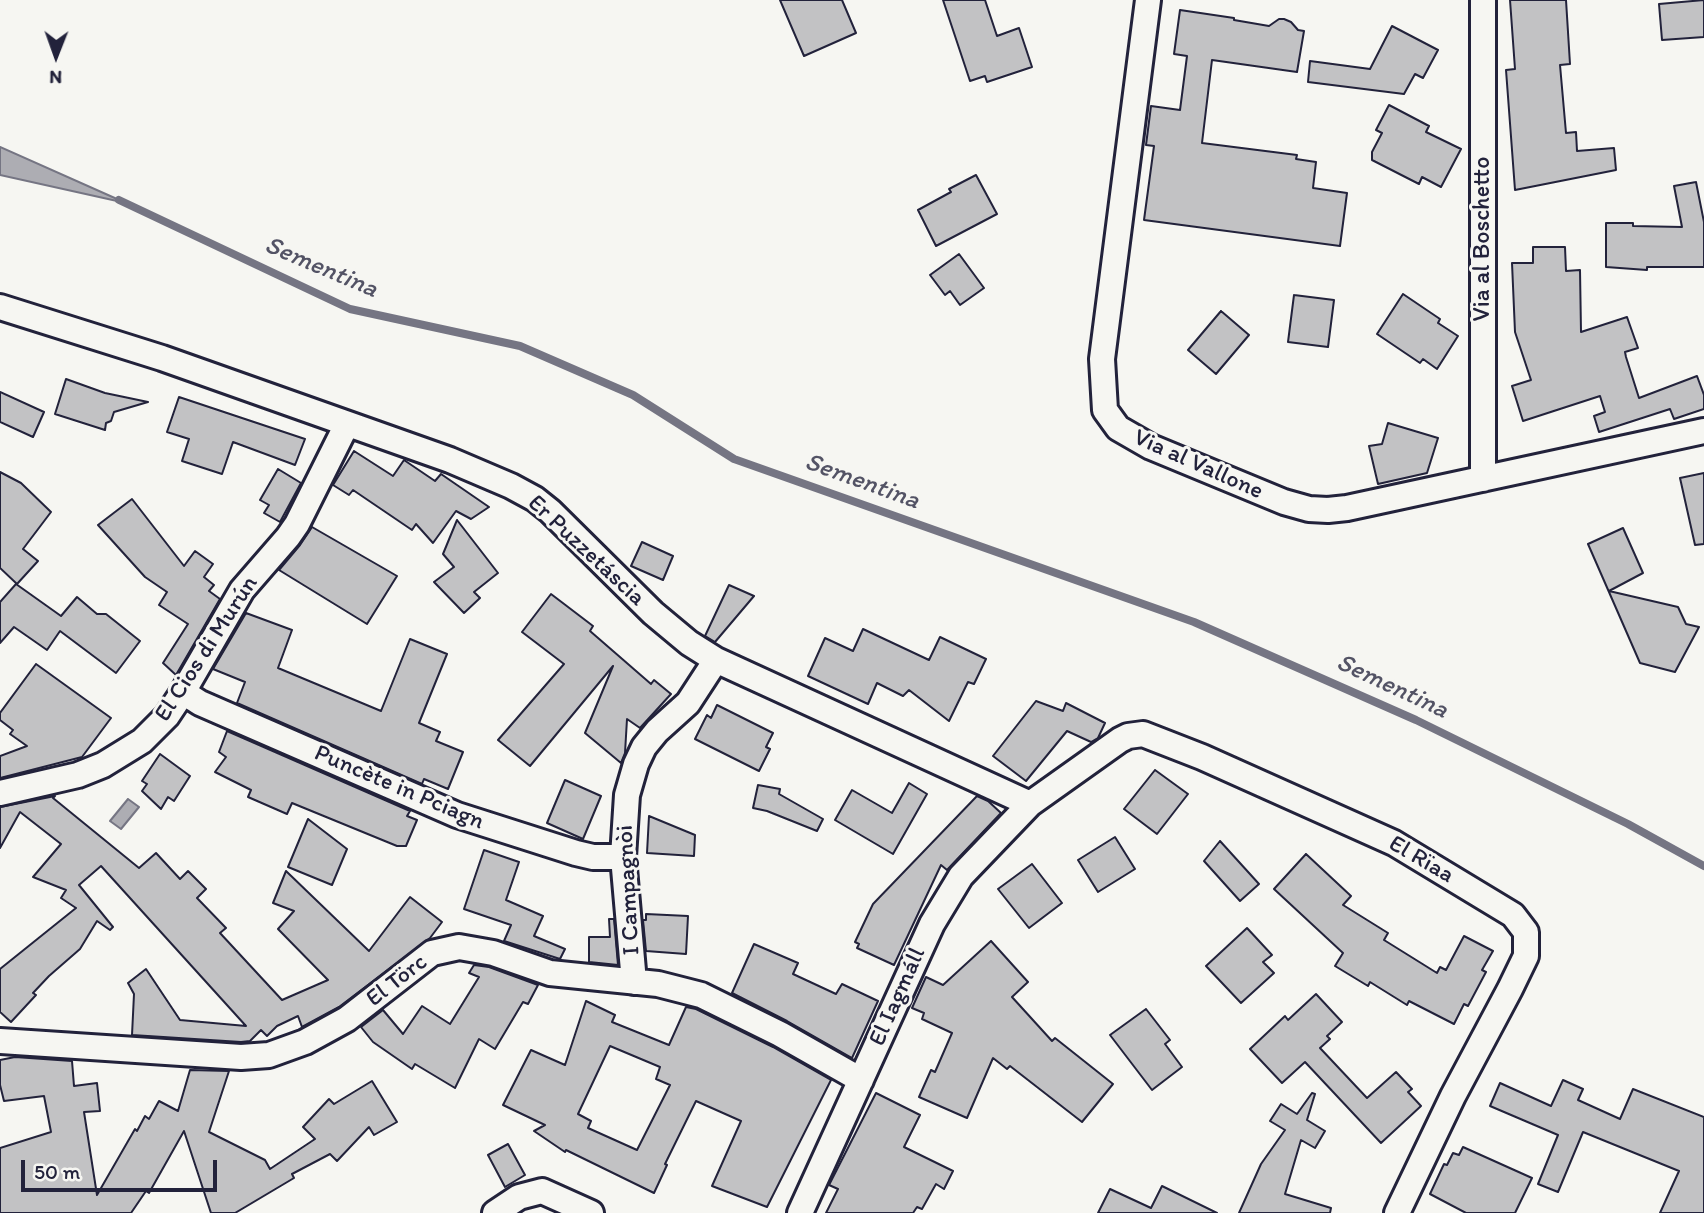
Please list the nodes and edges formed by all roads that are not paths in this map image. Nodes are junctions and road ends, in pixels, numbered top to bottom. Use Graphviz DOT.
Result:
graph roads {
  1 [pos="1148,0"];
  2 [pos="1483,0"];
  3 [pos="0,307"];
  4 [pos="347,424"];
  5 [pos="1704,431"];
  6 [pos="1483,478"];
  7 [pos="716,660"];
  8 [pos="183,692"];
  9 [pos="0,793"];
  10 [pos="1031,804"];
  11 [pos="623,857"];
  12 [pos="634,982"];
  13 [pos="0,1041"];
  14 [pos="861,1080"];
  15 [pos="495,1213"];
  16 [pos="591,1213"];
  17 [pos="800,1213"];
  18 [pos="1397,1213"];
  1 -- 6 [label="street, Via al Vallone"];
  2 -- 6 [label="street, Via al Boschetto"];
  3 -- 4 [label="street, Er Puzzetáscia"];
  4 -- 7 [label="street, Er Puzzetáscia"];
  4 -- 8 [label="street, El Cios di Murún"];
  5 -- 6 [label="street, Via al Vallone"];
  7 -- 10 [label="street, Er Puzzetáscia"];
  7 -- 11 [label="street, I Campagnòi"];
  8 -- 9 [label="street, El Cios di Murún"];
  8 -- 11 [label="street, Puncète in Pciagn"];
  10 -- 14 [label="street, El Iagmáll"];
  10 -- 18 [label="street, El Rïaa"];
  11 -- 12 [label="street, I Campagnòi"];
  12 -- 13 [label="street, El Törc"];
  12 -- 14 [label="street, El Törc"];
  14 -- 17 [label="street, El Iagmáll"];
  15 -- 16 [label="street"];
}
